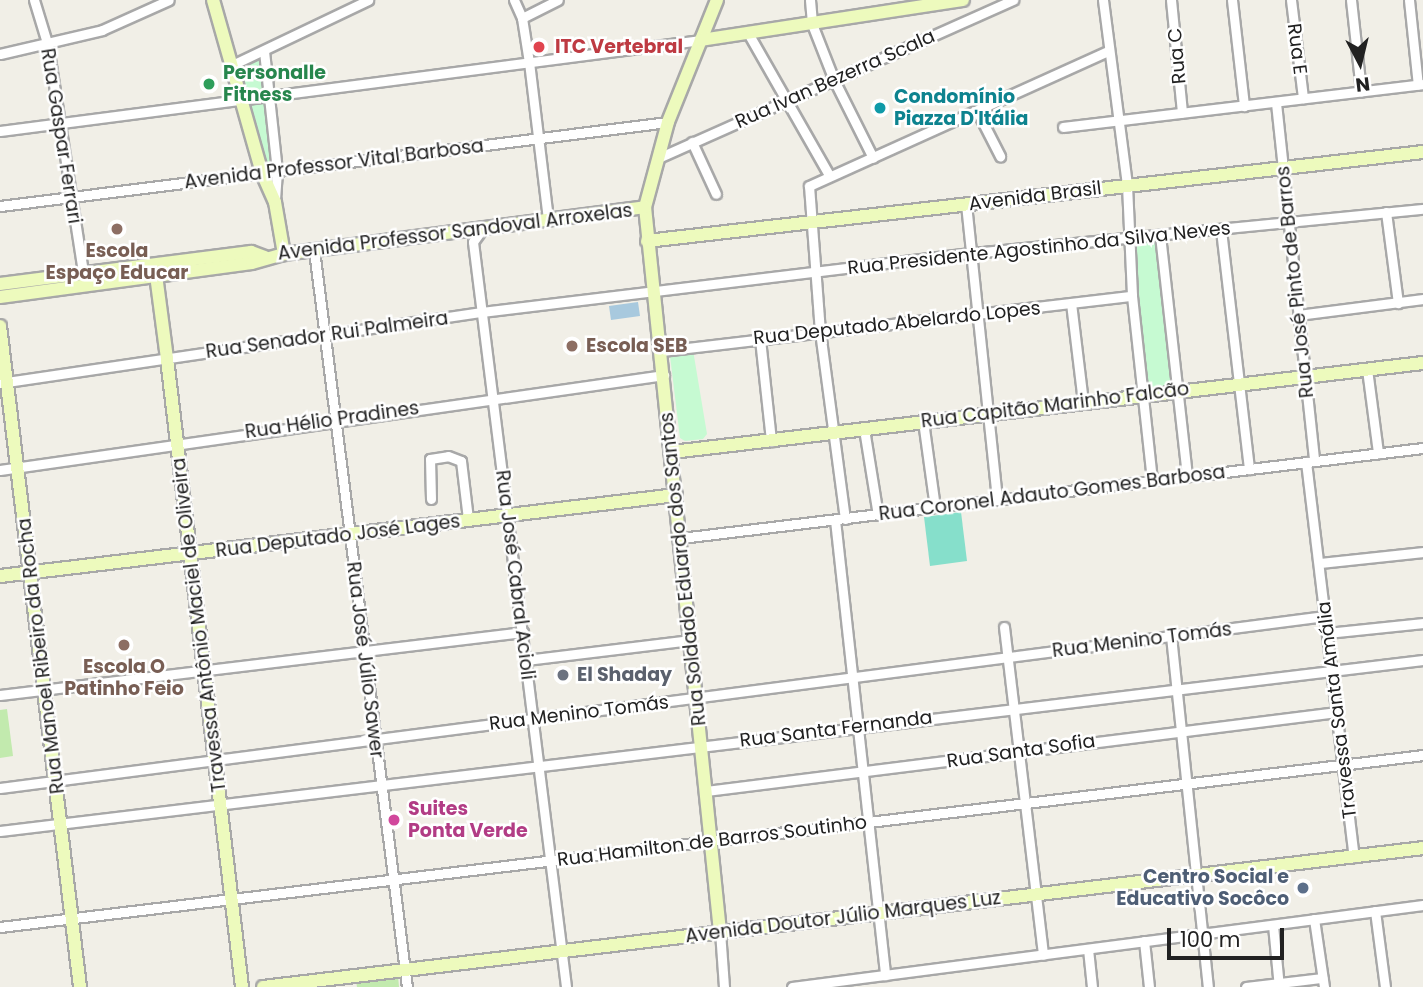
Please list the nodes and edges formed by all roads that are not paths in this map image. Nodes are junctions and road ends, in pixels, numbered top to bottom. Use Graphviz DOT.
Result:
graph roads {
  1 [pos="34,0"];
  2 [pos="169,0"];
  3 [pos="213,0"];
  4 [pos="368,0"];
  5 [pos="513,0"];
  6 [pos="558,0"];
  7 [pos="717,0"];
  8 [pos="810,0"];
  9 [pos="963,0"];
  10 [pos="1013,0"];
  11 [pos="1103,0"];
  12 [pos="1171,0"];
  13 [pos="1232,0"];
  14 [pos="1291,0"];
  15 [pos="1351,0"];
  16 [pos="1409,0"];
  17 [pos="522,18"];
  18 [pos="813,24"];
  19 [pos="748,33"];
  20 [pos="701,40"];
  21 [pos="48,46"];
  22 [pos="264,51"];
  23 [pos="1108,51"];
  24 [pos="0,54"];
  25 [pos="529,62"];
  26 [pos="232,65"];
  27 [pos="834,80"];
  28 [pos="1420,84"];
  29 [pos="1361,92"];
  30 [pos="269,96"];
  31 [pos="1303,98"];
  32 [pos="241,100"];
  33 [pos="785,101"];
  34 [pos="1276,103"];
  35 [pos="1244,106"];
  36 [pos="977,111"];
  37 [pos="1182,112"];
  38 [pos="1116,119"];
  39 [pos="668,122"];
  40 [pos="59,123"];
  41 [pos="1063,127"];
  42 [pos="0,131"];
  43 [pos="537,139"];
  44 [pos="692,142"];
  45 [pos="1423,152"];
  46 [pos="1000,156"];
  47 [pos="658,158"];
  48 [pos="873,158"];
  49 [pos="1283,169"];
  50 [pos="277,171"];
  51 [pos="262,173"];
  52 [pos="829,175"];
  53 [pos="1127,185"];
  54 [pos="716,194"];
  55 [pos="71,197"];
  56 [pos="275,202"];
  57 [pos="966,204"];
  58 [pos="0,206"];
  59 [pos="645,207"];
  60 [pos="1423,209"];
  61 [pos="1386,212"];
  62 [pos="548,219"];
  63 [pos="1291,221"];
  64 [pos="809,223"];
  65 [pos="484,228"];
  66 [pos="1221,230"];
  67 [pos="458,231"];
  68 [pos="1160,235"];
  69 [pos="1129,237"];
  70 [pos="648,241"];
  71 [pos="473,242"];
  72 [pos="314,250"];
  73 [pos="972,253"];
  74 [pos="284,254"];
  75 [pos="153,270"];
  76 [pos="815,272"];
  77 [pos="83,273"];
  78 [pos="0,284"];
  79 [pos="654,291"];
  80 [pos="1132,296"];
  81 [pos="0,297"];
  82 [pos="1423,299"];
  83 [pos="1071,303"];
  84 [pos="1398,303"];
  85 [pos="482,312"];
  86 [pos="978,314"];
  87 [pos="1298,315"];
  88 [pos="0,326"];
  89 [pos="820,332"];
  90 [pos="325,336"];
  91 [pos="760,339"];
  92 [pos="662,351"];
  93 [pos="167,359"];
  94 [pos="1423,363"];
  95 [pos="1367,369"];
  96 [pos="664,374"];
  97 [pos="1303,376"];
  98 [pos="4,382"];
  99 [pos="1238,383"];
  100 [pos="1178,391"];
  101 [pos="1143,396"];
  102 [pos="492,397"];
  103 [pos="1083,402"];
  104 [pos="987,413"];
  105 [pos="334,419"];
  106 [pos="923,421"];
  107 [pos="864,429"];
  108 [pos="835,434"];
  109 [pos="771,441"];
  110 [pos="177,443"];
  111 [pos="1423,448"];
  112 [pos="1378,453"];
  113 [pos="672,459"];
  114 [pos="1310,461"];
  115 [pos="20,468"];
  116 [pos="1249,469"];
  117 [pos="0,470"];
  118 [pos="1186,476"];
  119 [pos="1152,480"];
  120 [pos="676,495"];
  121 [pos="661,497"];
  122 [pos="430,499"];
  123 [pos="997,499"];
  124 [pos="935,507"];
  125 [pos="509,514"];
  126 [pos="878,515"];
  127 [pos="468,519"];
  128 [pos="840,519"];
  129 [pos="349,535"];
  130 [pos="681,538"];
  131 [pos="1423,552"];
  132 [pos="191,556"];
  133 [pos="1320,563"];
  134 [pos="29,573"];
  135 [pos="0,576"];
  136 [pos="1325,616"];
  137 [pos="1423,623"];
  138 [pos="1004,626"];
  139 [pos="523,632"];
  140 [pos="1327,634"];
  141 [pos="1171,636"];
  142 [pos="691,640"];
  143 [pos="362,649"];
  144 [pos="1008,657"];
  145 [pos="526,660"];
  146 [pos="1423,660"];
  147 [pos="206,670"];
  148 [pos="1332,670"];
  149 [pos="852,678"];
  150 [pos="1176,686"];
  151 [pos="47,690"];
  152 [pos="0,695"];
  153 [pos="696,698"];
  154 [pos="1014,708"];
  155 [pos="1337,712"];
  156 [pos="533,719"];
  157 [pos="857,726"];
  158 [pos="1180,730"];
  159 [pos="374,740"];
  160 [pos="701,744"];
  161 [pos="1018,751"];
  162 [pos="1423,755"];
  163 [pos="216,761"];
  164 [pos="538,763"];
  165 [pos="1343,764"];
  166 [pos="863,773"];
  167 [pos="56,781"];
  168 [pos="380,782"];
  169 [pos="1185,783"];
  170 [pos="0,788"];
  171 [pos="706,792"];
  172 [pos="221,803"];
  173 [pos="1025,803"];
  174 [pos="868,822"];
  175 [pos="61,824"];
  176 [pos="0,831"];
  177 [pos="711,841"];
  178 [pos="1423,848"];
  179 [pos="1354,857"];
  180 [pos="550,860"];
  181 [pos="1194,876"];
  182 [pos="393,879"];
  183 [pos="1035,893"];
  184 [pos="232,899"];
  185 [pos="1423,905"];
  186 [pos="1375,911"];
  187 [pos="878,913"];
  188 [pos="71,918"];
  189 [pos="1314,919"];
  190 [pos="1273,925"];
  191 [pos="0,927"];
  192 [pos="720,931"];
  193 [pos="1202,934"];
  194 [pos="1144,941"];
  195 [pos="1088,949"];
  196 [pos="561,951"];
  197 [pos="1042,954"];
  198 [pos="404,970"];
  199 [pos="885,975"];
  200 [pos="1323,982"];
  201 [pos="846,984"];
  202 [pos="1279,985"];
  203 [pos="80,987"];
  204 [pos="242,987"];
  205 [pos="263,987"];
  206 [pos="407,987"];
  207 [pos="566,987"];
  208 [pos="724,987"];
  209 [pos="792,987"];
  210 [pos="1092,987"];
  211 [pos="1149,987"];
  212 [pos="1208,987"];
  213 [pos="1246,987"];
  214 [pos="1385,987"];
  1 -- 21 [label="street, Rua Gaspar Ferrari"];
  2 -- 21 [label="street"];
  3 -- 26 [label="street"];
  4 -- 22 [label="street"];
  5 -- 17 [label="street"];
  6 -- 17 [label="street"];
  7 -- 20 [label="street, Rua Soldado Eduardo dos Santos"];
  8 -- 18 [label="street"];
  9 -- 18 [label="street"];
  10 -- 27 [label="street, Rua Ivan Bezerra Scala"];
  11 -- 23 [label="street"];
  12 -- 37 [label="street, Rua C"];
  13 -- 35 [label="street"];
  14 -- 31 [label="street, Rua E"];
  15 -- 29 [label="street"];
  16 -- 28 [label="street"];
  17 -- 25 [label="street"];
  18 -- 19 [label="street"];
  18 -- 27 [label="street"];
  19 -- 20 [label="street"];
  19 -- 33 [label="street"];
  20 -- 25 [label="street"];
  20 -- 39 [label="street, Rua Soldado Eduardo dos Santos"];
  21 -- 24 [label="street"];
  21 -- 40 [label="street, Rua Gaspar Ferrari"];
  22 -- 26 [label="street"];
  22 -- 30 [label="street"];
  23 -- 36 [label="street"];
  23 -- 38 [label="street"];
  25 -- 30 [label="street"];
  25 -- 43 [label="street"];
  26 -- 32 [label="street"];
  27 -- 33 [label="street, Rua Ivan Bezerra Scala"];
  27 -- 48 [label="street"];
  28 -- 29 [label="street"];
  29 -- 31 [label="street"];
  30 -- 32 [label="street"];
  30 -- 50 [label="street"];
  31 -- 34 [label="street"];
  32 -- 40 [label="street"];
  32 -- 51 [label="street"];
  33 -- 44 [label="street, Rua Ivan Bezerra Scala"];
  33 -- 52 [label="street"];
  34 -- 35 [label="street"];
  34 -- 49 [label="street, Rua José Pinto de Barros"];
  35 -- 37 [label="street"];
  36 -- 46 [label="street"];
  36 -- 48 [label="street"];
  37 -- 38 [label="street"];
  38 -- 41 [label="street"];
  38 -- 53 [label="street"];
  39 -- 43 [label="street, Avenida Professor Vital Barbosa"];
  39 -- 47 [label="street, Rua Soldado Eduardo dos Santos"];
  40 -- 42 [label="street"];
  40 -- 55 [label="street, Rua Gaspar Ferrari"];
  43 -- 50 [label="street, Avenida Professor Vital Barbosa"];
  43 -- 62 [label="street"];
  44 -- 47 [label="street, Rua Ivan Bezerra Scala"];
  44 -- 54 [label="street"];
  45 -- 49 [label="street, Avenida Brasil"];
  47 -- 59 [label="street, Rua Soldado Eduardo dos Santos"];
  48 -- 52 [label="street"];
  49 -- 53 [label="street, Avenida Brasil"];
  49 -- 63 [label="street, Rua José Pinto de Barros"];
  50 -- 51 [label="street, Avenida Professor Vital Barbosa"];
  50 -- 56 [label="street"];
  51 -- 55 [label="street, Avenida Professor Vital Barbosa"];
  51 -- 56 [label="street"];
  52 -- 64 [label="street"];
  53 -- 57 [label="street, Avenida Brasil"];
  53 -- 69 [label="street"];
  55 -- 58 [label="street, Avenida Professor Vital Barbosa"];
  55 -- 77 [label="street, Rua Gaspar Ferrari"];
  56 -- 74 [label="street"];
  57 -- 64 [label="street, Avenida Brasil"];
  57 -- 73 [label="street"];
  59 -- 62 [label="street, Avenida Professor Sandoval Arroxelas"];
  59 -- 70 [label="street, Rua Soldado Eduardo dos Santos"];
  60 -- 61 [label="street, Rua Presidente Agostinho da Silva Neves"];
  61 -- 63 [label="street, Rua Presidente Agostinho da Silva Neves"];
  61 -- 84 [label="street"];
  62 -- 65 [label="street, Avenida Professor Sandoval Arroxelas"];
  63 -- 66 [label="street, Rua Presidente Agostinho da Silva Neves"];
  63 -- 87 [label="street, Rua José Pinto de Barros"];
  64 -- 70 [label="street, Avenida Brasil"];
  64 -- 76 [label="street"];
  65 -- 67 [label="street, Avenida Professor Sandoval Arroxelas"];
  65 -- 71 [label="street"];
  66 -- 68 [label="street, Rua Presidente Agostinho da Silva Neves"];
  66 -- 99 [label="street"];
  67 -- 71 [label="street"];
  67 -- 72 [label="street, Avenida Professor Sandoval Arroxelas"];
  68 -- 69 [label="street, Rua Presidente Agostinho da Silva Neves"];
  68 -- 100 [label="street"];
  69 -- 73 [label="street, Rua Presidente Agostinho da Silva Neves"];
  69 -- 80 [label="street"];
  70 -- 79 [label="street, Rua Soldado Eduardo dos Santos"];
  71 -- 85 [label="street, Rua José Cabral Acioli"];
  72 -- 74 [label="street, Avenida Professor Sandoval Arroxelas"];
  72 -- 90 [label="street, Rua José Júlio Sawer"];
  73 -- 76 [label="street, Rua Presidente Agostinho da Silva Neves"];
  73 -- 86 [label="street"];
  74 -- 75 [label="street, Avenida Professor Sandoval Arroxelas"];
  75 -- 77 [label="street, Avenida Professor Sandoval Arroxelas"];
  75 -- 81 [label="street, Avenida Professor Sandoval Arroxelas"];
  75 -- 93 [label="street, Travessa Antônio Maciel de Oliveira"];
  76 -- 79 [label="street, Rua Presidente Agostinho da Silva Neves"];
  76 -- 89 [label="street"];
  77 -- 78 [label="street, Avenida Professor Sandoval Arroxelas"];
  79 -- 85 [label="street, Rua Senador Rui Palmeira"];
  79 -- 92 [label="street, Rua Soldado Eduardo dos Santos"];
  80 -- 83 [label="street, Rua Deputado Abelardo Lopes"];
  80 -- 101 [label="street"];
  82 -- 84 [label="street"];
  83 -- 86 [label="street, Rua Deputado Abelardo Lopes"];
  83 -- 103 [label="street"];
  84 -- 87 [label="street"];
  85 -- 90 [label="street, Rua Senador Rui Palmeira"];
  85 -- 102 [label="street, Rua José Cabral Acioli"];
  86 -- 89 [label="street, Rua Deputado Abelardo Lopes"];
  86 -- 104 [label="street"];
  87 -- 97 [label="street, Rua José Pinto de Barros"];
  88 -- 98 [label="street, Rua Manoel Ribeiro da Rocha"];
  89 -- 91 [label="street, Rua Deputado Abelardo Lopes"];
  89 -- 108 [label="street"];
  90 -- 93 [label="street, Rua Senador Rui Palmeira"];
  90 -- 105 [label="street, Rua José Júlio Sawer"];
  91 -- 92 [label="street, Rua Deputado Abelardo Lopes"];
  91 -- 109 [label="street"];
  92 -- 96 [label="street, Rua Soldado Eduardo dos Santos"];
  93 -- 98 [label="street, Rua Senador Rui Palmeira"];
  93 -- 110 [label="street, Travessa Antônio Maciel de Oliveira"];
  94 -- 95 [label="street, Rua Capitão Marinho Falcão"];
  95 -- 97 [label="street, Rua Capitão Marinho Falcão"];
  95 -- 112 [label="street"];
  96 -- 102 [label="street, Rua Hélio Pradines"];
  96 -- 113 [label="street, Rua Soldado Eduardo dos Santos"];
  97 -- 99 [label="street, Rua Capitão Marinho Falcão"];
  97 -- 114 [label="street, Rua José Pinto de Barros"];
  98 -- 115 [label="street, Rua Manoel Ribeiro da Rocha"];
  99 -- 100 [label="street, Rua Capitão Marinho Falcão"];
  99 -- 116 [label="street"];
  100 -- 101 [label="street, Rua Capitão Marinho Falcão"];
  100 -- 118 [label="street"];
  101 -- 103 [label="street, Rua Capitão Marinho Falcão"];
  101 -- 119 [label="street"];
  102 -- 105 [label="street, Rua Hélio Pradines"];
  102 -- 125 [label="street, Rua José Cabral Acioli"];
  103 -- 104 [label="street, Rua Capitão Marinho Falcão"];
  104 -- 106 [label="street, Rua Capitão Marinho Falcão"];
  104 -- 123 [label="street"];
  105 -- 110 [label="street, Rua Hélio Pradines"];
  105 -- 129 [label="street, Rua José Júlio Sawer"];
  106 -- 107 [label="street, Rua Capitão Marinho Falcão"];
  106 -- 124 [label="street"];
  107 -- 108 [label="street, Rua Capitão Marinho Falcão"];
  107 -- 126 [label="street"];
  108 -- 109 [label="street, Rua Capitão Marinho Falcão"];
  108 -- 128 [label="street"];
  109 -- 113 [label="street, Rua Capitão Marinho Falcão"];
  110 -- 115 [label="street, Rua Hélio Pradines"];
  110 -- 132 [label="street, Travessa Antônio Maciel de Oliveira"];
  111 -- 112 [label="street, Rua Coronel Adauto Gomes Barbosa"];
  112 -- 114 [label="street, Rua Coronel Adauto Gomes Barbosa"];
  113 -- 120 [label="street, Rua Soldado Eduardo dos Santos"];
  113 -- 121 [label="street"];
  114 -- 116 [label="street, Rua Coronel Adauto Gomes Barbosa"];
  114 -- 133 [label="street, Rua José Pinto de Barros"];
  115 -- 117 [label="street, Rua Hélio Pradines"];
  115 -- 134 [label="street, Rua Manoel Ribeiro da Rocha"];
  116 -- 118 [label="street, Rua Coronel Adauto Gomes Barbosa"];
  118 -- 119 [label="street, Rua Coronel Adauto Gomes Barbosa"];
  119 -- 123 [label="street, Rua Coronel Adauto Gomes Barbosa"];
  120 -- 121 [label="street, Rua Deputado José Lages"];
  120 -- 130 [label="street, Rua Soldado Eduardo dos Santos"];
  121 -- 125 [label="street, Rua Deputado José Lages"];
  122 -- 127 [label="street"];
  123 -- 124 [label="street, Rua Coronel Adauto Gomes Barbosa"];
  124 -- 126 [label="street, Rua Coronel Adauto Gomes Barbosa"];
  125 -- 127 [label="street, Rua Deputado José Lages"];
  125 -- 139 [label="street, Rua José Cabral Acioli"];
  126 -- 128 [label="street, Rua Coronel Adauto Gomes Barbosa"];
  127 -- 129 [label="street, Rua Deputado José Lages"];
  128 -- 130 [label="street, Rua Coronel Adauto Gomes Barbosa"];
  128 -- 149 [label="street"];
  129 -- 132 [label="street, Rua Deputado José Lages"];
  129 -- 143 [label="street, Rua José Júlio Sawer"];
  130 -- 142 [label="street, Rua Soldado Eduardo dos Santos"];
  131 -- 133 [label="street"];
  132 -- 134 [label="street, Rua Deputado José Lages"];
  132 -- 147 [label="street, Travessa Antônio Maciel de Oliveira"];
  133 -- 136 [label="street, Travessa Santa Amália"];
  134 -- 135 [label="street, Rua Deputado José Lages"];
  134 -- 151 [label="street, Rua Manoel Ribeiro da Rocha"];
  136 -- 140 [label="street, Travessa Santa Amália"];
  136 -- 141 [label="street, Rua Menino Tomás"];
  137 -- 140 [label="street"];
  138 -- 144 [label="street"];
  139 -- 143 [label="street"];
  139 -- 145 [label="street, Rua José Cabral Acioli"];
  140 -- 148 [label="street, Travessa Santa Amália"];
  141 -- 144 [label="street, Rua Menino Tomás"];
  141 -- 150 [label="street"];
  142 -- 145 [label="street"];
  142 -- 153 [label="street, Rua Soldado Eduardo dos Santos"];
  143 -- 147 [label="street"];
  143 -- 159 [label="street, Rua José Júlio Sawer"];
  144 -- 149 [label="street, Rua Menino Tomás"];
  144 -- 154 [label="street"];
  145 -- 156 [label="street, Rua José Cabral Acioli"];
  146 -- 148 [label="street, Rua Santa Fernanda"];
  147 -- 151 [label="street"];
  147 -- 163 [label="street, Travessa Antônio Maciel de Oliveira"];
  148 -- 150 [label="street, Rua Santa Fernanda"];
  148 -- 155 [label="street, Travessa Santa Amália"];
  149 -- 153 [label="street, Rua Menino Tomás"];
  149 -- 157 [label="street"];
  150 -- 154 [label="street, Rua Santa Fernanda"];
  150 -- 158 [label="street"];
  151 -- 152 [label="street"];
  151 -- 167 [label="street, Rua Manoel Ribeiro da Rocha"];
  153 -- 156 [label="street, Rua Menino Tomás"];
  153 -- 160 [label="street, Rua Soldado Eduardo dos Santos"];
  154 -- 157 [label="street, Rua Santa Fernanda"];
  154 -- 161 [label="street"];
  155 -- 158 [label="street, Rua Santa Sofia"];
  155 -- 165 [label="street, Travessa Santa Amália"];
  156 -- 159 [label="street, Rua Menino Tomás"];
  156 -- 164 [label="street, Rua José Cabral Acioli"];
  157 -- 160 [label="street, Rua Santa Fernanda"];
  157 -- 166 [label="street"];
  158 -- 161 [label="street, Rua Santa Sofia"];
  158 -- 169 [label="street"];
  159 -- 163 [label="street, Rua Menino Tomás"];
  159 -- 168 [label="street, Rua José Júlio Sawer"];
  160 -- 164 [label="street, Rua Santa Fernanda"];
  160 -- 171 [label="street, Rua Soldado Eduardo dos Santos"];
  161 -- 166 [label="street, Rua Santa Sofia"];
  161 -- 173 [label="street"];
  162 -- 165 [label="street, Rua Hamilton de Barros Soutinho"];
  163 -- 167 [label="street, Rua Menino Tomás"];
  163 -- 172 [label="street, Travessa Antônio Maciel de Oliveira"];
  164 -- 168 [label="street, Rua Santa Fernanda"];
  164 -- 180 [label="street, Rua José Cabral Acioli"];
  165 -- 169 [label="street, Rua Hamilton de Barros Soutinho"];
  165 -- 179 [label="street, Travessa Santa Amália"];
  166 -- 171 [label="street, Rua Santa Sofia"];
  166 -- 174 [label="street"];
  167 -- 170 [label="street, Rua Menino Tomás"];
  167 -- 175 [label="street, Rua Manoel Ribeiro da Rocha"];
  168 -- 172 [label="street, Rua Santa Fernanda"];
  168 -- 182 [label="street, Rua José Júlio Sawer"];
  169 -- 173 [label="street, Rua Hamilton de Barros Soutinho"];
  169 -- 181 [label="street"];
  171 -- 177 [label="street, Rua Soldado Eduardo dos Santos"];
  172 -- 175 [label="street, Rua Santa Fernanda"];
  172 -- 184 [label="street, Travessa Antônio Maciel de Oliveira"];
  173 -- 174 [label="street, Rua Hamilton de Barros Soutinho"];
  173 -- 183 [label="street"];
  174 -- 177 [label="street, Rua Hamilton de Barros Soutinho"];
  174 -- 187 [label="street"];
  175 -- 176 [label="street, Rua Santa Fernanda"];
  175 -- 188 [label="street, Rua Manoel Ribeiro da Rocha"];
  177 -- 180 [label="street, Rua Hamilton de Barros Soutinho"];
  177 -- 192 [label="street, Rua Soldado Eduardo dos Santos"];
  178 -- 179 [label="street, Avenida Doutor Júlio Marques Luz"];
  179 -- 181 [label="street, Avenida Doutor Júlio Marques Luz"];
  180 -- 182 [label="street, Rua Hamilton de Barros Soutinho"];
  180 -- 196 [label="street, Rua José Cabral Acioli"];
  181 -- 183 [label="street, Avenida Doutor Júlio Marques Luz"];
  181 -- 193 [label="street"];
  182 -- 184 [label="street, Rua Hamilton de Barros Soutinho"];
  182 -- 198 [label="street, Rua José Júlio Sawer"];
  183 -- 187 [label="street, Avenida Doutor Júlio Marques Luz"];
  183 -- 197 [label="street"];
  184 -- 188 [label="street, Rua Hamilton de Barros Soutinho"];
  184 -- 204 [label="street, Travessa Antônio Maciel de Oliveira"];
  185 -- 186 [label="street"];
  186 -- 189 [label="street"];
  186 -- 214 [label="street"];
  187 -- 192 [label="street, Avenida Doutor Júlio Marques Luz"];
  187 -- 199 [label="street"];
  188 -- 191 [label="street, Rua Hamilton de Barros Soutinho"];
  188 -- 203 [label="street, Rua Manoel Ribeiro da Rocha"];
  189 -- 190 [label="street"];
  189 -- 200 [label="street"];
  190 -- 193 [label="street"];
  190 -- 202 [label="street"];
  192 -- 196 [label="street, Avenida Doutor Júlio Marques Luz"];
  192 -- 208 [label="street"];
  193 -- 194 [label="street"];
  193 -- 212 [label="street"];
  194 -- 195 [label="street"];
  194 -- 211 [label="street"];
  195 -- 197 [label="street"];
  195 -- 210 [label="street"];
  196 -- 198 [label="street, Avenida Doutor Júlio Marques Luz"];
  196 -- 207 [label="street, Rua José Cabral Acioli"];
  197 -- 199 [label="street"];
  198 -- 205 [label="street, Avenida Doutor Júlio Marques Luz"];
  198 -- 206 [label="street, Rua José Júlio Sawer"];
  199 -- 201 [label="street"];
  200 -- 202 [label="street"];
  201 -- 209 [label="street"];
  202 -- 213 [label="street"];
}
